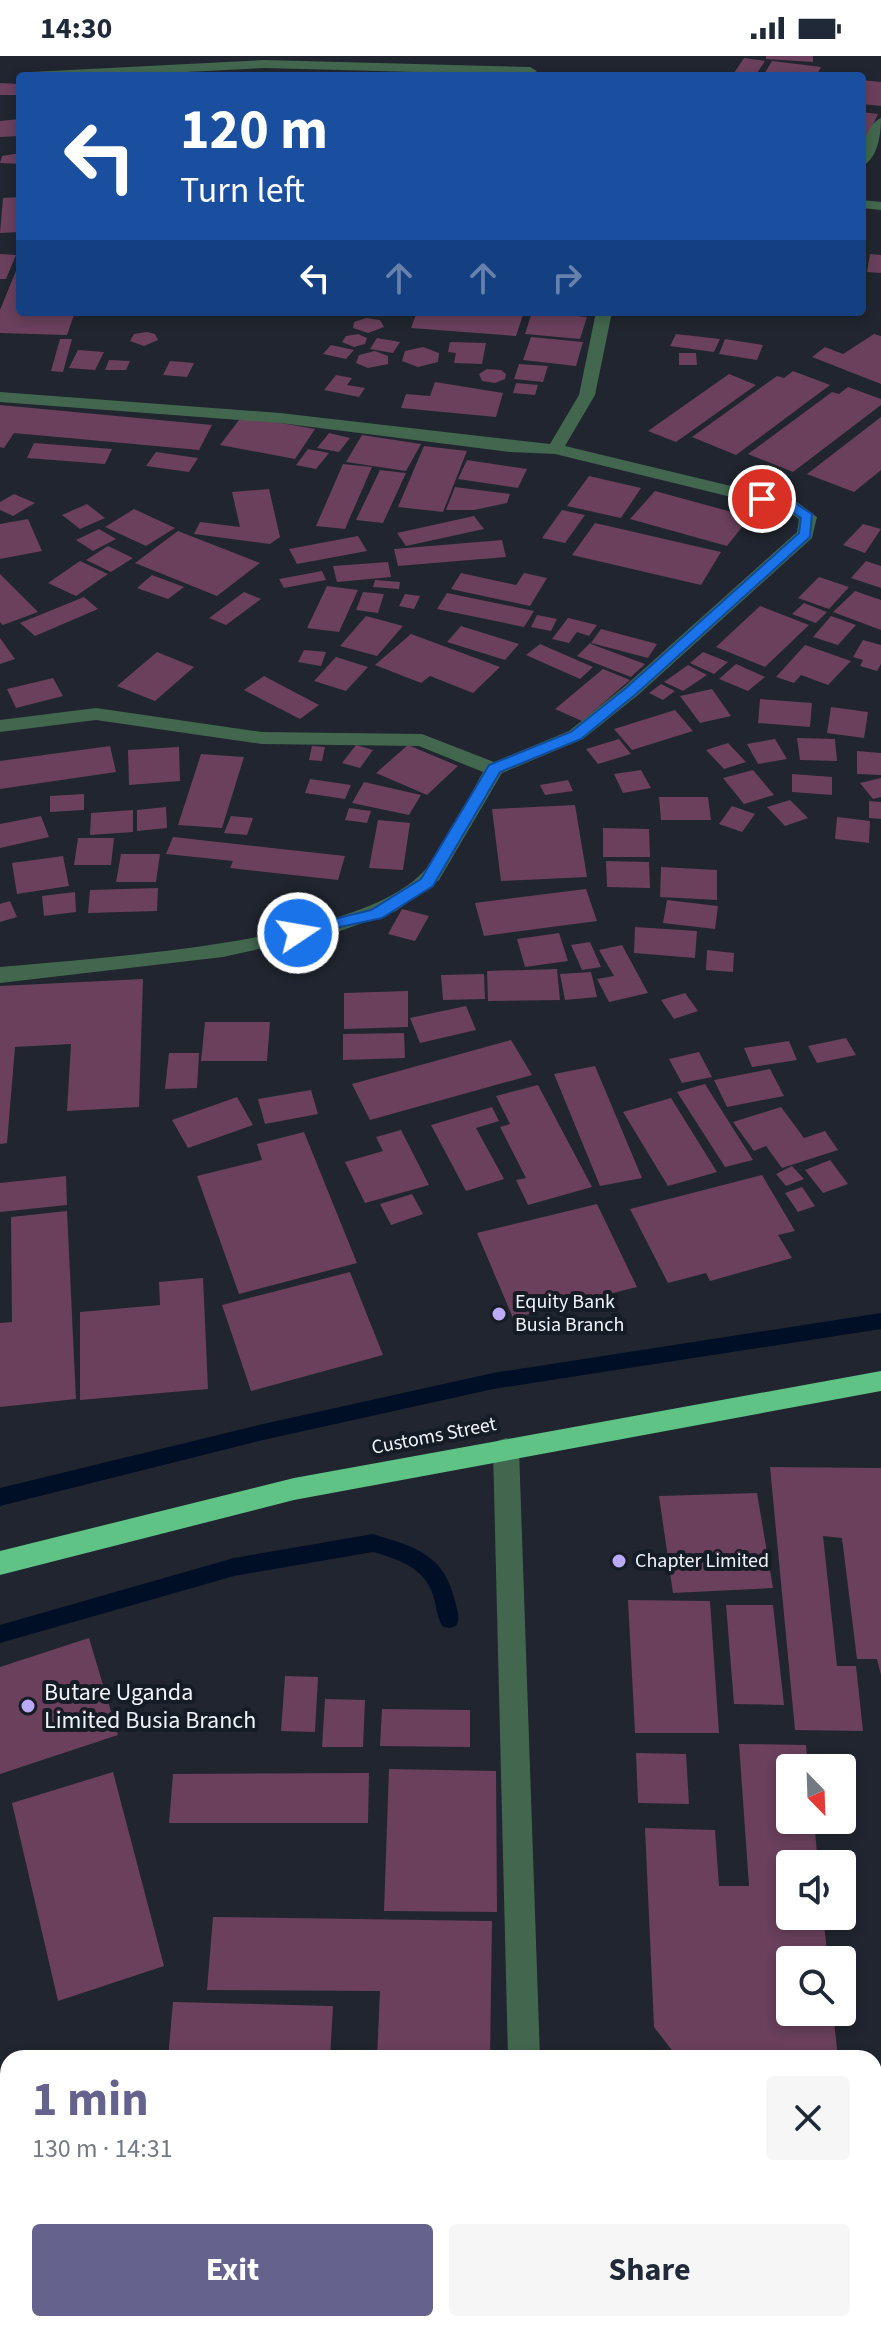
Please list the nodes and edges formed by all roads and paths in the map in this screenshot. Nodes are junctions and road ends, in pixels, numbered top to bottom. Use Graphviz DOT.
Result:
graph roads {
  1 [pos="103,72"];
  2 [pos="477,72"];
  3 [pos="881,122"];
  4 [pos="866,154"];
  5 [pos="603,316"];
  6 [pos="0,397"];
  7 [pos="555,449"];
  8 [pos="0,726"];
  9 [pos="494,769"];
  10 [pos="0,975"];
  11 [pos="881,1381"];
  12 [pos="506,1449"];
  13 [pos="0,1563"];
  14 [pos="524,2050"];
  1 -- 2 [label="street"];
  3 -- 4 [label="street"];
  5 -- 7 [label="street"];
  6 -- 7 [label="street"];
  7 -- 9 [label="street"];
  8 -- 9 [label="street"];
  9 -- 10 [label="street"];
  11 -- 12 [label="highway, Customs Street"];
  12 -- 13 [label="highway, Customs Street"];
  12 -- 14 [label="street"];
}
